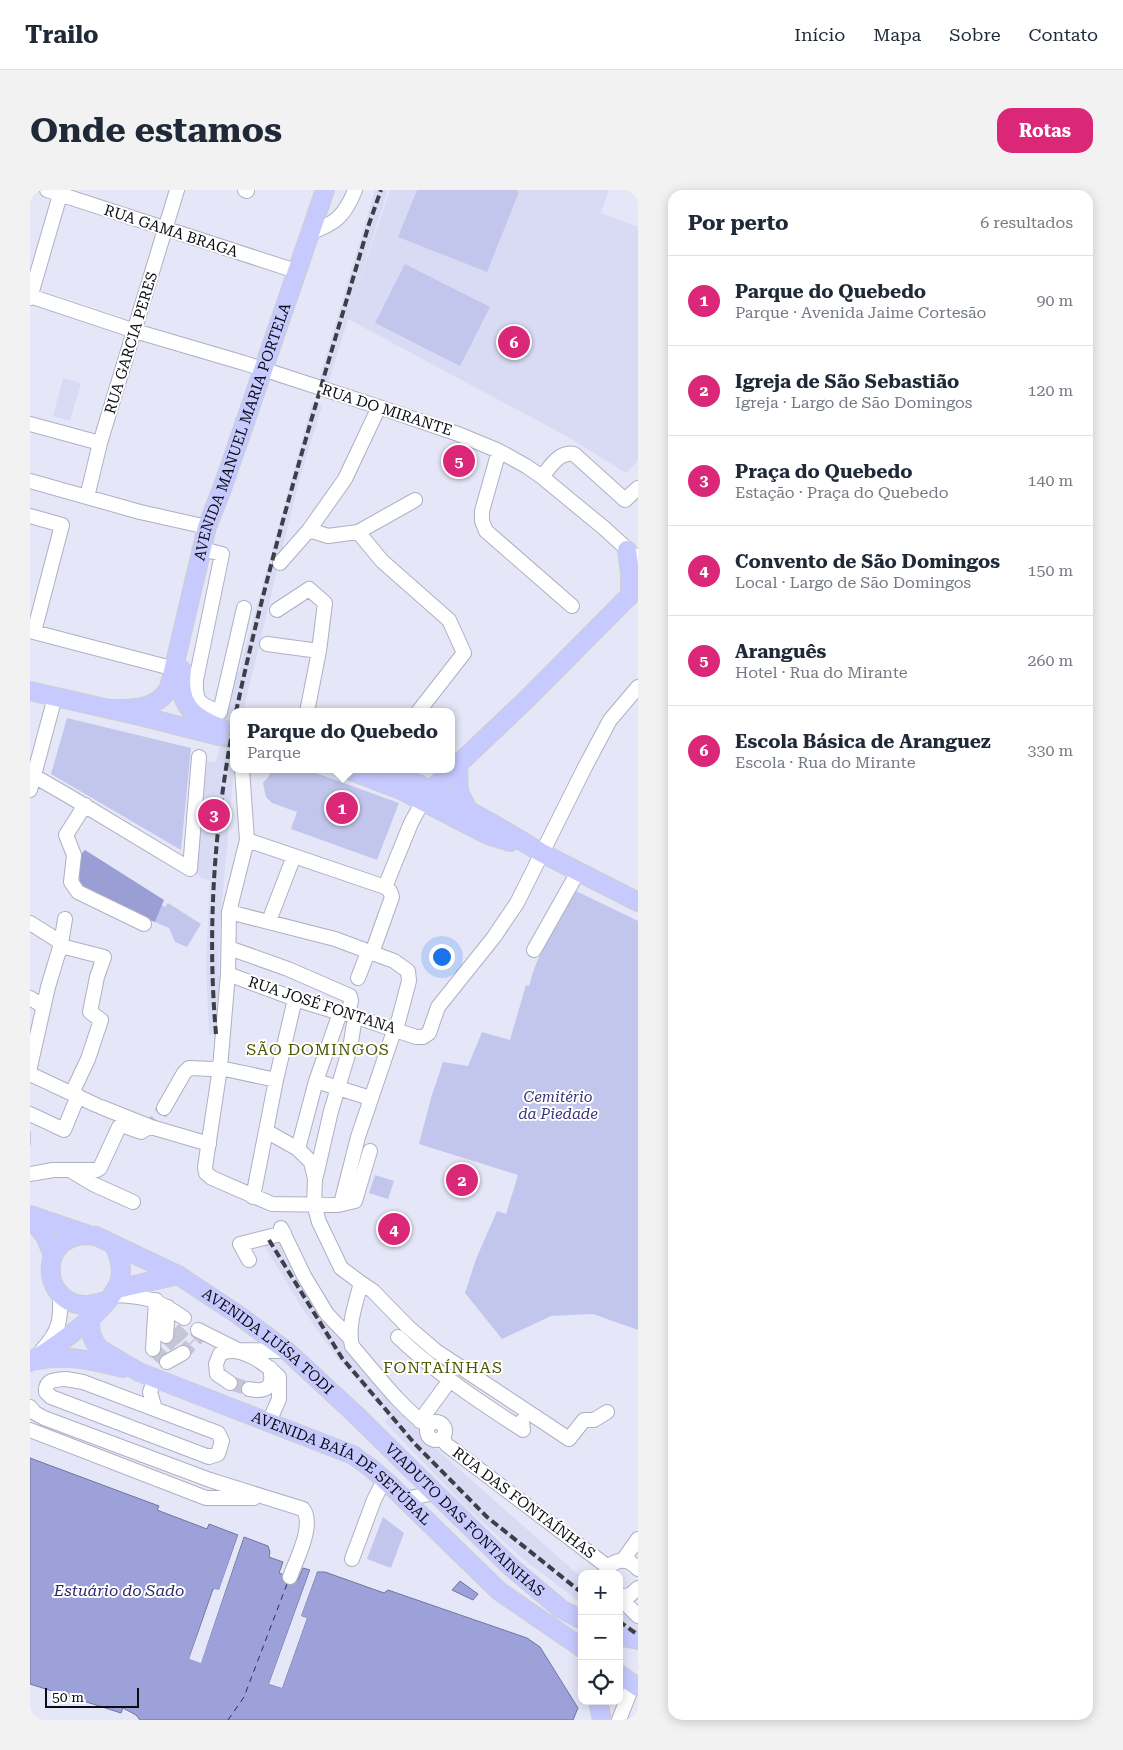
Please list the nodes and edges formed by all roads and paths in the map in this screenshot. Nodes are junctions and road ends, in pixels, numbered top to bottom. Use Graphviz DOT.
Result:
graph roads {
  1 [pos="47,190"];
  2 [pos="177,190"];
  3 [pos="325,190"];
  4 [pos="355,190"];
  5 [pos="60,194"];
  6 [pos="165,230"];
  7 [pos="310,233"];
  8 [pos="296,271"];
  9 [pos="30,297"];
  10 [pos="135,331"];
  11 [pos="263,369"];
  12 [pos="379,407"];
  13 [pos="30,424"];
  14 [pos="100,443"];
  15 [pos="499,451"];
  16 [pos="542,477"];
  17 [pos="30,481"];
  18 [pos="223,486"];
  19 [pos="638,488"];
  20 [pos="87,497"];
  21 [pos="416,500"];
  22 [pos="30,516"];
  23 [pos="207,527"];
  24 [pos="309,530"];
  25 [pos="358,532"];
  26 [pos="634,549"];
  27 [pos="210,551"];
  28 [pos="280,563"];
  29 [pos="634,592"];
  30 [pos="572,606"];
  31 [pos="244,608"];
  32 [pos="277,610"];
  33 [pos="32,631"];
  34 [pos="267,644"];
  35 [pos="319,651"];
  36 [pos="174,673"];
  37 [pos="638,687"];
  38 [pos="30,692"];
  39 [pos="55,697"];
  40 [pos="308,708"];
  41 [pos="421,708"];
  42 [pos="112,709"];
  43 [pos="199,757"];
  44 [pos="455,765"];
  45 [pos="455,771"];
  46 [pos="242,773"];
  47 [pos="358,773"];
  48 [pos="394,773"];
  49 [pos="447,773"];
  50 [pos="32,783"];
  51 [pos="427,795"];
  52 [pos="85,805"];
  53 [pos="468,810"];
  54 [pos="247,840"];
  55 [pos="542,853"];
  56 [pos="294,856"];
  57 [pos="578,872"];
  58 [pos="385,887"];
  59 [pos="638,902"];
  60 [pos="229,912"];
  61 [pos="64,919"];
  62 [pos="269,921"];
  63 [pos="30,923"];
  64 [pos="144,924"];
  65 [pos="61,944"];
  66 [pos="229,948"];
  67 [pos="534,950"];
  68 [pos="370,952"];
  69 [pos="228,974"];
  70 [pos="358,978"];
  71 [pos="30,998"];
  72 [pos="294,998"];
  73 [pos="43,1006"];
  74 [pos="348,1015"];
  75 [pos="396,1030"];
  76 [pos="30,1067"];
  77 [pos="220,1068"];
  78 [pos="30,1074"];
  79 [pos="276,1080"];
  80 [pos="316,1081"];
  81 [pos="338,1089"];
  82 [pos="75,1094"];
  83 [pos="370,1098"];
  84 [pos="164,1108"];
  85 [pos="30,1114"];
  86 [pos="146,1129"];
  87 [pos="266,1131"];
  88 [pos="209,1144"];
  89 [pos="298,1149"];
  90 [pos="370,1151"];
  91 [pos="68,1169"];
  92 [pos="30,1174"];
  93 [pos="315,1179"];
  94 [pos="253,1197"];
  95 [pos="133,1202"];
  96 [pos="314,1204"];
  97 [pos="341,1204"];
  98 [pos="30,1217"];
  99 [pos="86,1234"];
  100 [pos="114,1245"];
  101 [pos="53,1255"];
  102 [pos="249,1260"];
  103 [pos="178,1275"];
  104 [pos="361,1283"];
  105 [pos="60,1294"];
  106 [pos="112,1295"];
  107 [pos="169,1308"];
  108 [pos="90,1318"];
  109 [pos="201,1334"];
  110 [pos="398,1336"];
  111 [pos="350,1338"];
  112 [pos="238,1350"];
  113 [pos="287,1351"];
  114 [pos="183,1353"];
  115 [pos="30,1362"];
  116 [pos="167,1362"];
  117 [pos="270,1368"];
  118 [pos="147,1375"];
  119 [pos="450,1380"];
  120 [pos="230,1382"];
  121 [pos="249,1390"];
  122 [pos="30,1407"];
  123 [pos="155,1409"];
  124 [pos="607,1412"];
  125 [pos="354,1413"];
  126 [pos="102,1417"];
  127 [pos="522,1421"];
  128 [pos="269,1422"];
  129 [pos="424,1424"];
  130 [pos="30,1430"];
  131 [pos="78,1431"];
  132 [pos="384,1480"];
  133 [pos="269,1498"];
  134 [pos="404,1499"];
  135 [pos="638,1539"];
  136 [pos="352,1560"];
  137 [pos="623,1560"];
  138 [pos="638,1569"];
  139 [pos="606,1570"];
  140 [pos="290,1577"];
  141 [pos="638,1588"];
  142 [pos="623,1596"];
  143 [pos="623,1601"];
  144 [pos="638,1616"];
  145 [pos="578,1618"];
  146 [pos="623,1637"];
  147 [pos="638,1640"];
  148 [pos="578,1646"];
  149 [pos="630,1682"];
  150 [pos="599,1705"];
  151 [pos="602,1720"];
  152 [pos="619,1720"];
  1 -- 5 [label="street, RUA GAMA BRAGA"];
  2 -- 6 [label="street, RUA GARCIA PERES"];
  3 -- 7 [label="main road, AVENIDA MANUEL MARIA PORTELA"];
  4 -- 7 [label="street"];
  5 -- 6 [label="street, RUA GAMA BRAGA"];
  5 -- 9 [label="street"];
  6 -- 8 [label="street, RUA GAMA BRAGA"];
  6 -- 10 [label="street, RUA GARCIA PERES"];
  7 -- 8 [label="main road, AVENIDA MANUEL MARIA PORTELA"];
  8 -- 11 [label="main road, AVENIDA MANUEL MARIA PORTELA"];
  9 -- 10 [label="street, RUA DO MIRANTE"];
  10 -- 11 [label="street, RUA DO MIRANTE"];
  10 -- 14 [label="street, RUA GARCIA PERES"];
  11 -- 12 [label="street, RUA DO MIRANTE"];
  11 -- 18 [label="main road, AVENIDA MANUEL MARIA PORTELA"];
  12 -- 15 [label="street, RUA DO MIRANTE"];
  12 -- 24 [label="street"];
  13 -- 14 [label="street"];
  14 -- 20 [label="street, RUA GARCIA PERES"];
  15 -- 16 [label="street, RUA DO MIRANTE"];
  15 -- 30 [label="street"];
  16 -- 19 [label="street"];
  16 -- 26 [label="street, RUA DO MIRANTE"];
  17 -- 20 [label="street"];
  18 -- 23 [label="main road, AVENIDA MANUEL MARIA PORTELA"];
  18 -- 27 [label="main road"];
  20 -- 23 [label="street"];
  21 -- 25 [label="street"];
  22 -- 33 [label="street"];
  23 -- 36 [label="main road, AVENIDA MANUEL MARIA PORTELA"];
  24 -- 25 [label="street"];
  24 -- 28 [label="street"];
  25 -- 41 [label="street"];
  26 -- 29 [label="main road"];
  27 -- 31 [label="street"];
  27 -- 42 [label="main road"];
  29 -- 44 [label="main road"];
  32 -- 35 [label="street"];
  33 -- 36 [label="street"];
  34 -- 35 [label="street"];
  35 -- 40 [label="street"];
  36 -- 42 [label="main road, AVENIDA MANUEL MARIA PORTELA"];
  37 -- 55 [label="street"];
  38 -- 39 [label="main road"];
  39 -- 42 [label="main road"];
  39 -- 50 [label="street"];
  43 -- 52 [label="street"];
  45 -- 53 [label="main road"];
  46 -- 54 [label="street"];
  47 -- 51 [label="main road"];
  48 -- 51 [label="main road"];
  49 -- 51 [label="main road"];
  50 -- 52 [label="street"];
  51 -- 53 [label="main road"];
  51 -- 55 [label="main road"];
  51 -- 58 [label="street"];
  52 -- 64 [label="street"];
  53 -- 55 [label="main road"];
  54 -- 56 [label="street"];
  54 -- 60 [label="street"];
  55 -- 57 [label="main road"];
  55 -- 75 [label="street, RUA JOSÉ FONTANA"];
  56 -- 58 [label="street"];
  56 -- 62 [label="street"];
  57 -- 59 [label="main road"];
  57 -- 67 [label="street"];
  58 -- 68 [label="street"];
  60 -- 62 [label="street"];
  60 -- 66 [label="street"];
  61 -- 65 [label="street"];
  62 -- 68 [label="street"];
  63 -- 65 [label="street"];
  65 -- 73 [label="street"];
  65 -- 82 [label="street"];
  66 -- 69 [label="street"];
  66 -- 74 [label="street"];
  68 -- 70 [label="street"];
  68 -- 75 [label="street"];
  69 -- 72 [label="street, RUA JOSÉ FONTANA"];
  69 -- 77 [label="street"];
  71 -- 73 [label="street"];
  72 -- 74 [label="street, RUA JOSÉ FONTANA"];
  72 -- 79 [label="street"];
  73 -- 76 [label="street"];
  74 -- 75 [label="street, RUA JOSÉ FONTANA"];
  74 -- 80 [label="street"];
  74 -- 81 [label="street"];
  75 -- 83 [label="street"];
  77 -- 79 [label="street"];
  77 -- 84 [label="street"];
  77 -- 88 [label="street"];
  78 -- 82 [label="street"];
  79 -- 87 [label="street"];
  80 -- 81 [label="street"];
  80 -- 89 [label="street"];
  81 -- 83 [label="street"];
  81 -- 93 [label="street"];
  82 -- 85 [label="street"];
  82 -- 88 [label="street"];
  83 -- 97 [label="street"];
  86 -- 91 [label="street"];
  87 -- 89 [label="street"];
  87 -- 94 [label="street"];
  88 -- 94 [label="street"];
  89 -- 93 [label="street"];
  90 -- 97 [label="street"];
  91 -- 92 [label="street"];
  91 -- 95 [label="street"];
  93 -- 96 [label="street"];
  94 -- 96 [label="street"];
  96 -- 97 [label="street"];
  96 -- 104 [label="street"];
  98 -- 99 [label="main road"];
  98 -- 101 [label="main road"];
  99 -- 100 [label="main road"];
  99 -- 101 [label="main road"];
  100 -- 103 [label="main road, AVENIDA LUÍSA TODI"];
  100 -- 106 [label="main road"];
  101 -- 105 [label="main road"];
  102 -- 111 [label="street, RUA DAS FONTAÍNHAS"];
  103 -- 106 [label="main road"];
  103 -- 113 [label="main road, AVENIDA LUÍSA TODI"];
  104 -- 111 [label="street"];
  104 -- 124 [label="street"];
  105 -- 106 [label="main road"];
  105 -- 115 [label="street"];
  106 -- 107 [label="street"];
  106 -- 108 [label="main road"];
  107 -- 107 [label="street"];
  108 -- 115 [label="main road"];
  108 -- 118 [label="main road, AVENIDA BAÍA DE SETÚBAL"];
  109 -- 112 [label="street"];
  110 -- 119 [label="street"];
  111 -- 129 [label="street, RUA DAS FONTAÍNHAS"];
  112 -- 113 [label="street"];
  112 -- 117 [label="street"];
  112 -- 120 [label="street"];
  113 -- 125 [label="main road, AVENIDA LUÍSA TODI"];
  114 -- 116 [label="street"];
  115 -- 118 [label="main road"];
  117 -- 121 [label="street"];
  117 -- 128 [label="street"];
  118 -- 123 [label="street"];
  118 -- 128 [label="main road, AVENIDA BAÍA DE SETÚBAL"];
  119 -- 127 [label="street"];
  119 -- 129 [label="street"];
  122 -- 131 [label="street"];
  123 -- 126 [label="street"];
  123 -- 126 [label="street"];
  125 -- 145 [label="main road, VIADUTO DAS FONTAINHAS, bridge"];
  126 -- 131 [label="street"];
  128 -- 132 [label="main road, AVENIDA BAÍA DE SETÚBAL"];
  129 -- 139 [label="street, RUA DAS FONTAÍNHAS"];
  130 -- 133 [label="street"];
  131 -- 133 [label="street"];
  132 -- 134 [label="main road, AVENIDA BAÍA DE SETÚBAL"];
  132 -- 136 [label="street"];
  133 -- 140 [label="street"];
  134 -- 148 [label="main road, AVENIDA BAÍA DE SETÚBAL"];
  134 -- 148 [label="street"];
  135 -- 137 [label="street"];
  137 -- 138 [label="street"];
  137 -- 139 [label="street"];
  141 -- 142 [label="street"];
  143 -- 144 [label="street"];
  146 -- 147 [label="main road"];
  149 -- 152 [label="street"];
  150 -- 151 [label="main road"];
}
